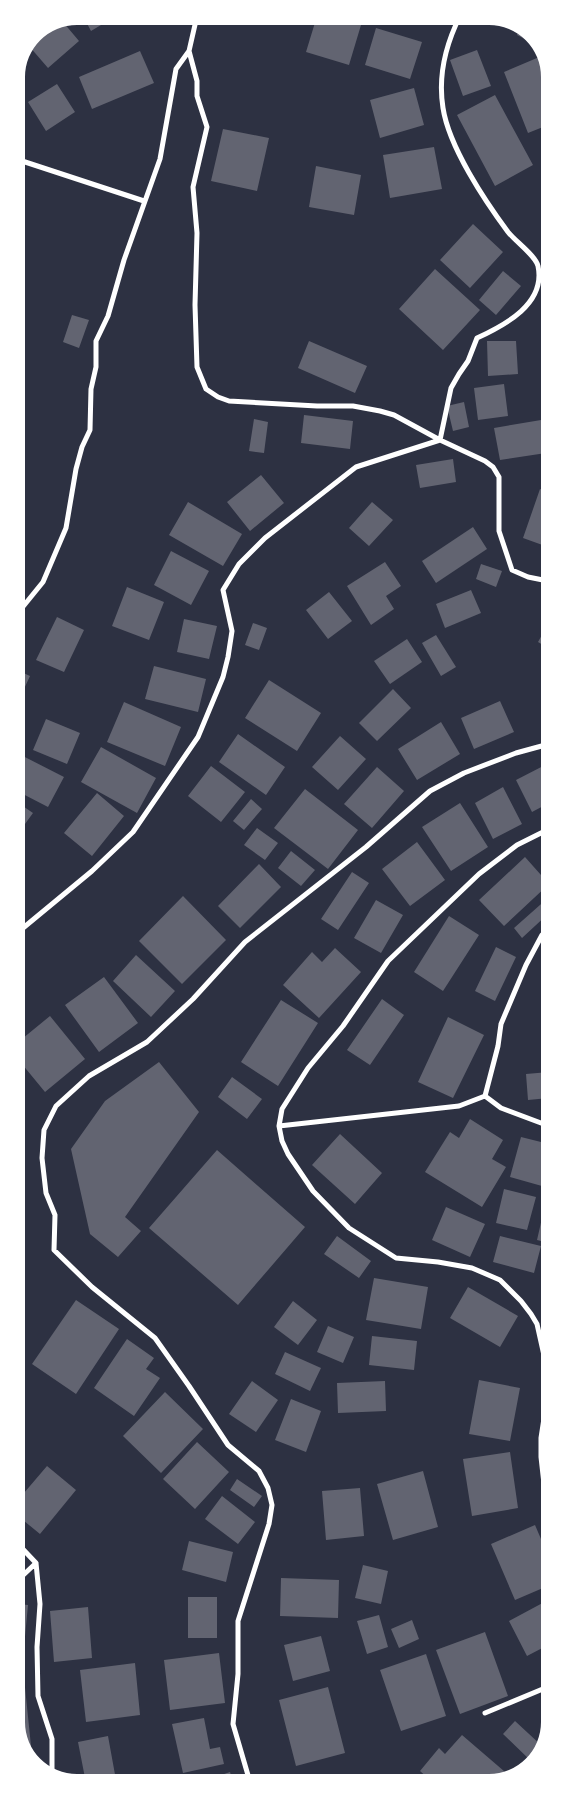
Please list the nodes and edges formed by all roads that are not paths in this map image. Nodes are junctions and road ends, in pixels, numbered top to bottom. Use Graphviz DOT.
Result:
graph roads {
  1 [pos="195,25"];
  2 [pos="456,25"];
  3 [pos="189,51"];
  4 [pos="25,163"];
  5 [pos="144,201"];
  6 [pos="440,440"];
  7 [pos="541,580"];
  8 [pos="25,604"];
  9 [pos="541,746"];
  10 [pos="541,833"];
  11 [pos="25,926"];
  12 [pos="541,937"];
  13 [pos="485,1096"];
  14 [pos="541,1123"];
  15 [pos="279,1126"];
  16 [pos="541,1342"];
  17 [pos="541,1438"];
  18 [pos="541,1457"];
  19 [pos="25,1551"];
  20 [pos="36,1563"];
  21 [pos="25,1573"];
  22 [pos="541,1690"];
  23 [pos="486,1714"];
  24 [pos="52,1768"];
  25 [pos="248,1774"];
  1 -- 3 [label="street"];
  2 -- 6 [label="street"];
  3 -- 5 [label="street"];
  3 -- 6 [label="street"];
  4 -- 5 [label="street"];
  5 -- 8 [label="street"];
  6 -- 7 [label="street"];
  6 -- 11 [label="street"];
  9 -- 25 [label="street"];
  10 -- 15 [label="street"];
  12 -- 13 [label="street"];
  13 -- 14 [label="street"];
  13 -- 15 [label="street"];
  15 -- 16 [label="street"];
  17 -- 18 [label="street"];
  19 -- 20 [label="street"];
  20 -- 21 [label="street"];
  20 -- 24 [label="street"];
  22 -- 23 [label="street"];
}
